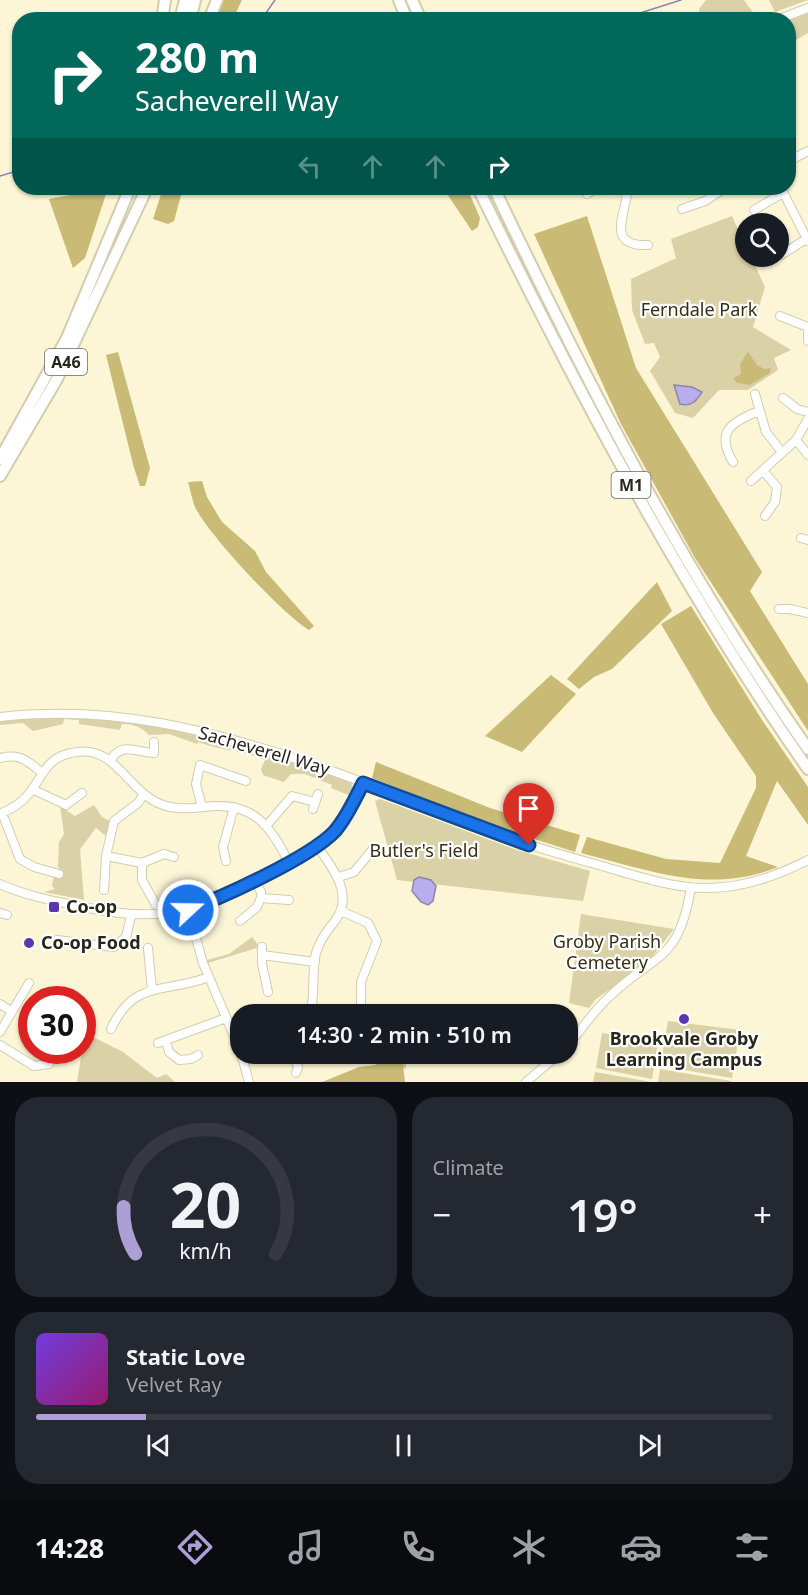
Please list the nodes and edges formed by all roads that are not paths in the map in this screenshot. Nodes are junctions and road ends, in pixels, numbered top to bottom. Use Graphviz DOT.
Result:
graph roads {
  1 [pos="122,195"];
  2 [pos="127,195"];
  3 [pos="138,195"];
  4 [pos="144,195"];
  5 [pos="481,195"];
  6 [pos="497,195"];
  7 [pos="625,195"];
  8 [pos="717,195"];
  9 [pos="775,195"];
  10 [pos="784,195"];
  11 [pos="682,209"];
  12 [pos="754,210"];
  13 [pos="807,240"];
  14 [pos="109,241"];
  15 [pos="122,242"];
  16 [pos="648,245"];
  17 [pos="789,250"];
  18 [pos="780,316"];
  19 [pos="808,327"];
  20 [pos="808,332"];
  21 [pos="808,341"];
  22 [pos="754,394"];
  23 [pos="783,398"];
  24 [pos="759,411"];
  25 [pos="808,412"];
  26 [pos="808,419"];
  27 [pos="796,440"];
  28 [pos="781,451"];
  29 [pos="808,455"];
  30 [pos="0,459"];
  31 [pos="733,462"];
  32 [pos="763,471"];
  33 [pos="0,476"];
  34 [pos="751,482"];
  35 [pos="765,516"];
  36 [pos="778,609"];
  37 [pos="808,613"];
  38 [pos="0,717"];
  39 [pos="154,742"];
  40 [pos="808,749"];
  41 [pos="2,760"];
  42 [pos="110,761"];
  43 [pos="808,770"];
  44 [pos="41,772"];
  45 [pos="246,781"];
  46 [pos="363,783"];
  47 [pos="32,789"];
  48 [pos="82,793"];
  49 [pos="144,794"];
  50 [pos="315,802"];
  51 [pos="202,807"];
  52 [pos="234,807"];
  53 [pos="1,814"];
  54 [pos="267,825"];
  55 [pos="316,846"];
  56 [pos="367,852"];
  57 [pos="106,856"];
  58 [pos="174,857"];
  59 [pos="808,860"];
  60 [pos="226,861"];
  61 [pos="288,861"];
  62 [pos="142,863"];
  63 [pos="56,870"];
  64 [pos="339,878"];
  65 [pos="254,880"];
  66 [pos="0,884"];
  67 [pos="691,887"];
  68 [pos="104,890"];
  69 [pos="261,898"];
  70 [pos="156,900"];
  71 [pos="289,900"];
  72 [pos="188,910"];
  73 [pos="341,911"];
  74 [pos="131,916"];
  75 [pos="240,921"];
  76 [pos="57,940"];
  77 [pos="149,947"];
  78 [pos="315,962"];
  79 [pos="209,977"];
  80 [pos="29,983"];
  81 [pos="152,990"];
  82 [pos="268,993"];
  83 [pos="0,1004"];
  84 [pos="312,1004"];
  85 [pos="361,1004"];
  86 [pos="11,1011"];
  87 [pos="226,1018"];
  88 [pos="110,1024"];
  89 [pos="230,1028"];
  90 [pos="0,1032"];
  91 [pos="578,1033"];
  92 [pos="0,1045"];
  93 [pos="18,1056"];
  94 [pos="195,1060"];
  95 [pos="31,1064"];
  96 [pos="49,1064"];
  97 [pos="244,1064"];
  98 [pos="297,1064"];
  99 [pos="547,1064"];
  100 [pos="299,1069"];
  101 [pos="249,1082"];
  102 [pos="526,1082"];
  1 -- 14 [label="highway"];
  2 -- 14 [label="highway"];
  3 -- 15 [label="highway"];
  4 -- 15 [label="highway"];
  5 -- 43 [label="highway, M1"];
  6 -- 40 [label="highway, M1"];
  7 -- 16 [label="street"];
  8 -- 11 [label="street"];
  9 -- 12 [label="street"];
  10 -- 13 [label="street"];
  13 -- 17 [label="street"];
  14 -- 30 [label="highway, A46"];
  15 -- 33 [label="highway, A46"];
  18 -- 19 [label="street"];
  20 -- 21 [label="street"];
  22 -- 24 [label="street"];
  23 -- 25 [label="street"];
  24 -- 28 [label="street"];
  24 -- 31 [label="street"];
  26 -- 27 [label="street"];
  27 -- 28 [label="street"];
  27 -- 29 [label="street"];
  28 -- 32 [label="street"];
  32 -- 34 [label="street"];
  32 -- 35 [label="street"];
  36 -- 37 [label="street"];
  38 -- 46 [label="street, Sacheverell Way"];
  39 -- 42 [label="street"];
  41 -- 44 [label="street"];
  42 -- 44 [label="street"];
  42 -- 49 [label="street"];
  44 -- 47 [label="street"];
  45 -- 51 [label="street"];
  46 -- 55 [label="street"];
  46 -- 67 [label="street, Sacheverell Way"];
  47 -- 48 [label="street"];
  47 -- 53 [label="street"];
  49 -- 51 [label="street"];
  49 -- 57 [label="street"];
  50 -- 54 [label="street"];
  51 -- 52 [label="street"];
  52 -- 54 [label="street"];
  52 -- 60 [label="street"];
  53 -- 63 [label="street"];
  54 -- 61 [label="street"];
  55 -- 61 [label="street"];
  55 -- 64 [label="street"];
  56 -- 64 [label="street"];
  57 -- 62 [label="street"];
  57 -- 68 [label="street"];
  58 -- 62 [label="street"];
  59 -- 67 [label="street, Sacheverell Way"];
  61 -- 65 [label="street"];
  62 -- 70 [label="street"];
  64 -- 73 [label="street"];
  65 -- 69 [label="street"];
  65 -- 72 [label="street"];
  66 -- 74 [label="street"];
  67 -- 91 [label="street"];
  69 -- 71 [label="street"];
  69 -- 75 [label="street"];
  72 -- 74 [label="street"];
  72 -- 79 [label="street"];
  73 -- 78 [label="street"];
  73 -- 85 [label="street"];
  74 -- 76 [label="street"];
  77 -- 81 [label="street"];
  78 -- 82 [label="street"];
  78 -- 84 [label="street"];
  79 -- 81 [label="street"];
  79 -- 87 [label="street"];
  80 -- 86 [label="street"];
  81 -- 88 [label="street"];
  83 -- 86 [label="street"];
  86 -- 90 [label="street"];
  87 -- 89 [label="street"];
  87 -- 94 [label="street"];
  92 -- 93 [label="street"];
  95 -- 96 [label="street"];
  97 -- 101 [label="street"];
  98 -- 100 [label="street"];
  99 -- 102 [label="street"];
}
